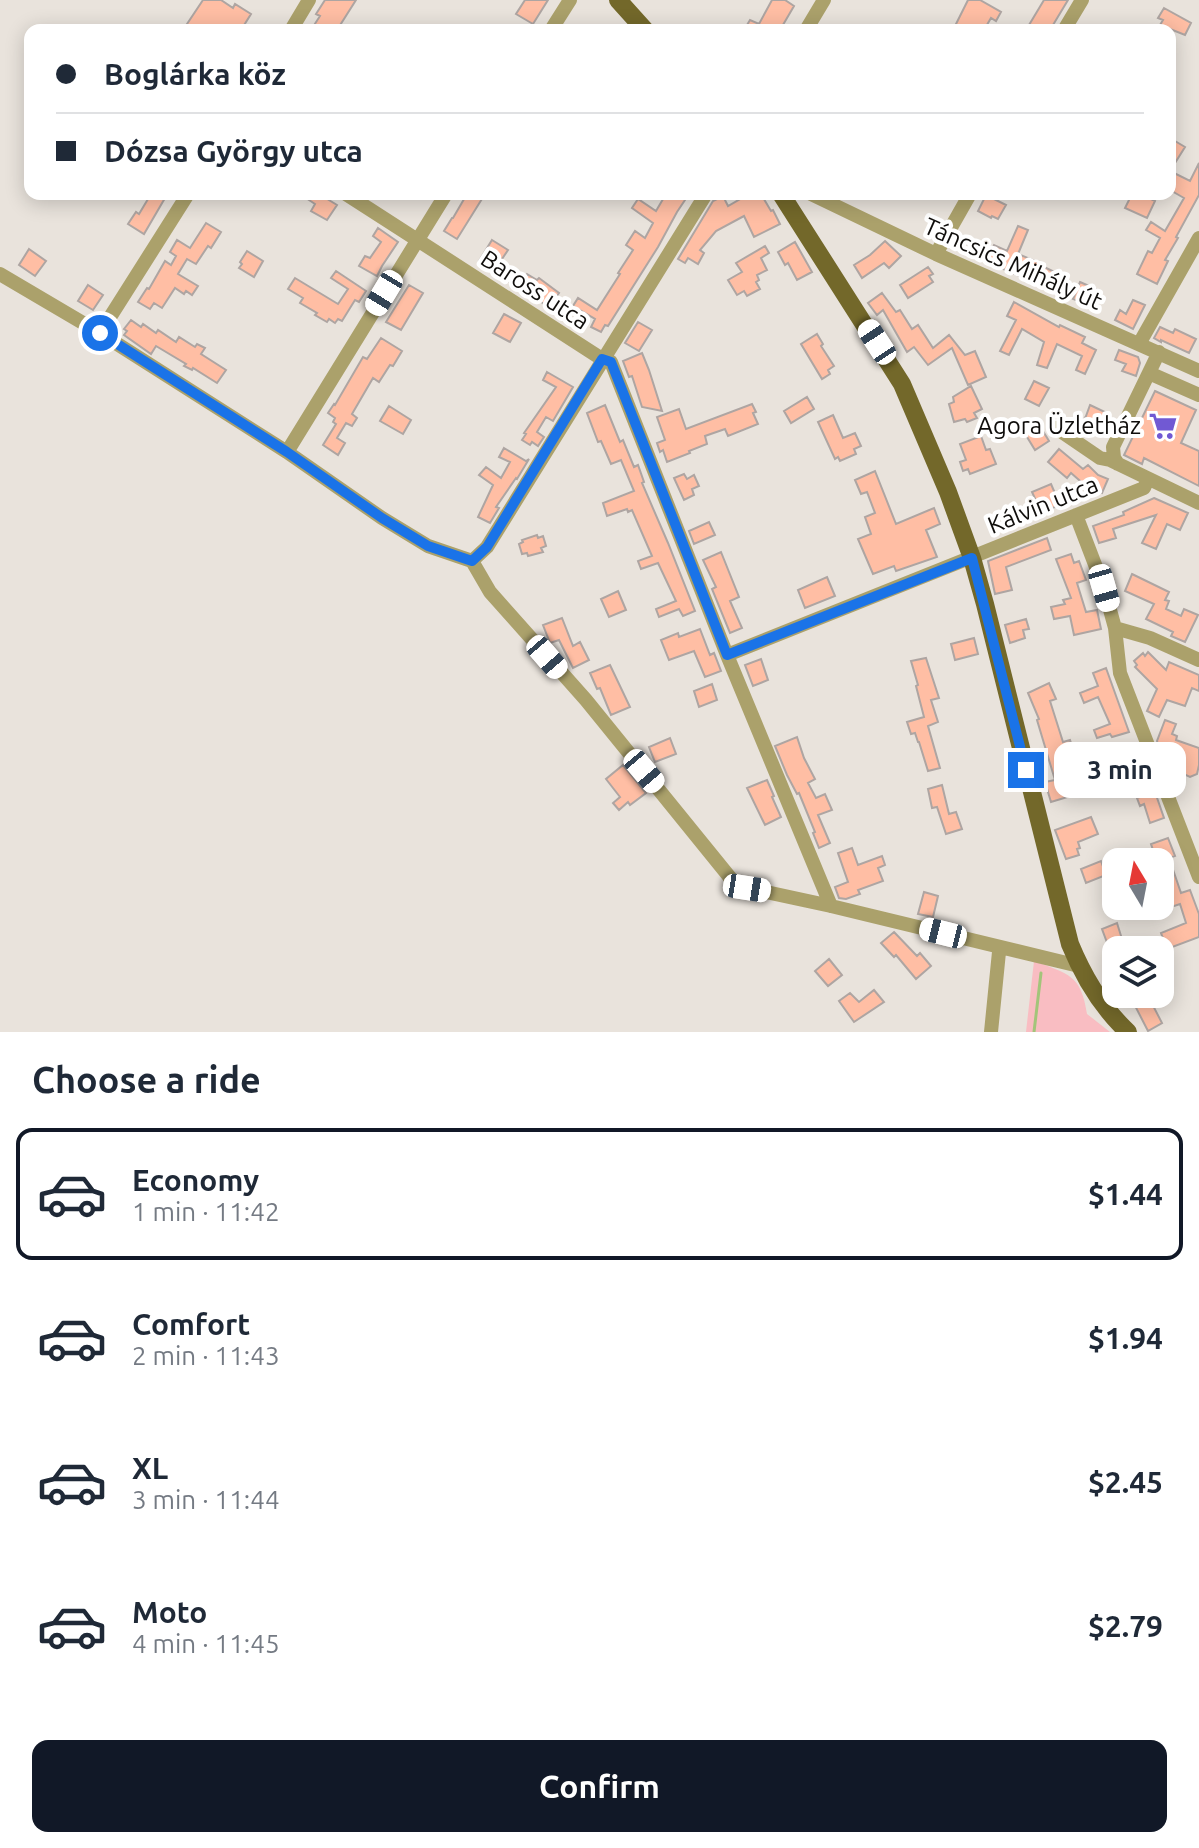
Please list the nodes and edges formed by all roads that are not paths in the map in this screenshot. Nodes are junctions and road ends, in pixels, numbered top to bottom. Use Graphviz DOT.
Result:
graph roads {
  1 [pos="309,0"];
  2 [pos="570,0"];
  3 [pos="618,0"];
  4 [pos="824,0"];
  5 [pos="1082,0"];
  6 [pos="295,24"];
  7 [pos="555,24"];
  8 [pos="640,24"];
  9 [pos="810,24"];
  10 [pos="1068,24"];
  11 [pos="184,200"];
  12 [pos="355,200"];
  13 [pos="442,200"];
  14 [pos="702,200"];
  15 [pos="785,200"];
  16 [pos="824,200"];
  17 [pos="967,200"];
  18 [pos="1199,238"];
  19 [pos="416,240"];
  20 [pos="936,254"];
  21 [pos="0,274"];
  22 [pos="100,333"];
  23 [pos="1139,344"];
  24 [pos="1159,352"];
  25 [pos="602,359"];
  26 [pos="1199,371"];
  27 [pos="1149,373"];
  28 [pos="1199,395"];
  29 [pos="1056,428"];
  30 [pos="287,452"];
  31 [pos="1118,464"];
  32 [pos="1148,479"];
  33 [pos="1199,503"];
  34 [pos="1076,515"];
  35 [pos="972,558"];
  36 [pos="472,561"];
  37 [pos="1115,628"];
  38 [pos="727,655"];
  39 [pos="1199,660"];
  40 [pos="1199,877"];
  41 [pos="831,906"];
  42 [pos="999,952"];
  43 [pos="1079,966"];
  44 [pos="991,1032"];
  45 [pos="1128,1032"];
  1 -- 6 [label="street"];
  2 -- 7 [label="street"];
  3 -- 8 [label="main road"];
  4 -- 9 [label="street"];
  5 -- 10 [label="street"];
  11 -- 22 [label="street"];
  12 -- 19 [label="street, Baross utca"];
  13 -- 19 [label="street"];
  14 -- 25 [label="street"];
  15 -- 35 [label="main road"];
  16 -- 20 [label="street, Táncsics Mihály út"];
  17 -- 20 [label="street"];
  18 -- 23 [label="street"];
  19 -- 25 [label="street, Baross utca"];
  19 -- 30 [label="street"];
  20 -- 23 [label="street, Táncsics Mihály út"];
  21 -- 22 [label="street"];
  22 -- 30 [label="street"];
  23 -- 24 [label="street, Táncsics Mihály út"];
  24 -- 26 [label="street, Táncsics Mihály út"];
  24 -- 27 [label="street"];
  25 -- 36 [label="street"];
  25 -- 38 [label="street, Baross utca"];
  27 -- 28 [label="street"];
  27 -- 31 [label="street"];
  29 -- 31 [label="street"];
  30 -- 36 [label="street"];
  31 -- 32 [label="street"];
  32 -- 33 [label="street"];
  32 -- 34 [label="street, Kálvin utca"];
  34 -- 35 [label="street, Kálvin utca"];
  34 -- 37 [label="street"];
  35 -- 38 [label="street, Kálvin utca"];
  35 -- 43 [label="main road"];
  36 -- 41 [label="street"];
  37 -- 39 [label="street"];
  37 -- 40 [label="street"];
  38 -- 41 [label="street, Baross utca"];
  41 -- 43 [label="street"];
  42 -- 44 [label="street"];
  43 -- 45 [label="main road"];
}
